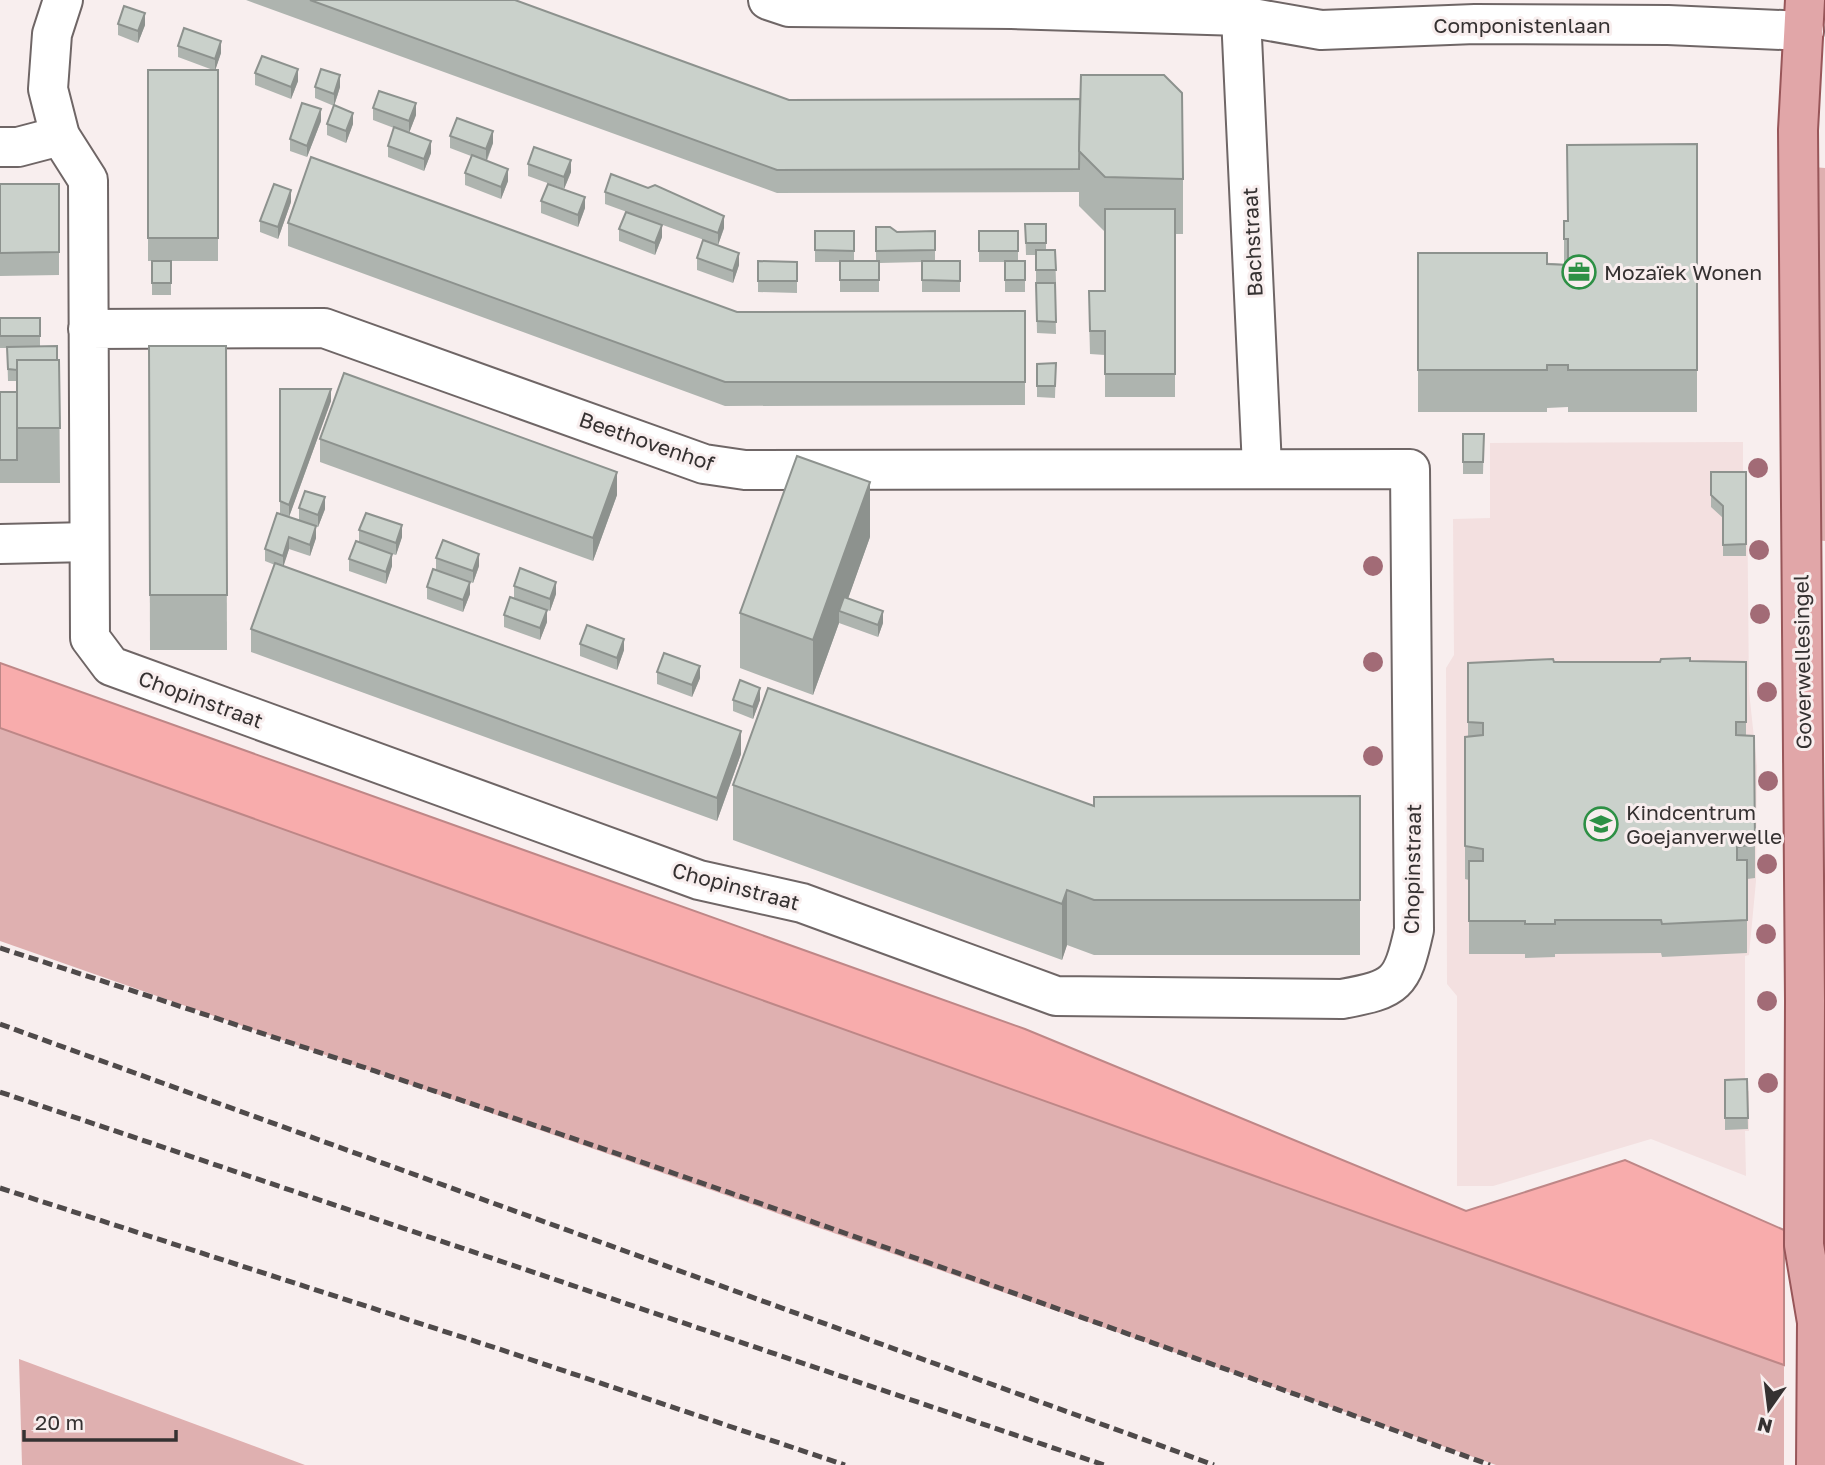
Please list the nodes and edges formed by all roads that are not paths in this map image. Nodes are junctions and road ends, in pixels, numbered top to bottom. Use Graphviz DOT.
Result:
graph roads {
  1 [pos="63,0"];
  2 [pos="768,0"];
  3 [pos="1011,5"];
  4 [pos="1258,8"];
  5 [pos="1811,21"];
  6 [pos="60,136"];
  7 [pos="0,147"];
  8 [pos="88,329"];
  9 [pos="1262,467"];
  10 [pos="89,542"];
  11 [pos="0,544"];
  12 [pos="1821,1307"];
  13 [pos="1816,1465"];
  1 -- 6 [label="street, Chopinstraat"];
  2 -- 3 [label="street, Componistenlaan"];
  3 -- 4 [label="street, Componistenlaan"];
  4 -- 5 [label="street, Componistenlaan"];
  4 -- 9 [label="street, Bachstraat"];
  5 -- 12 [label="main road, Goverwellesingel"];
  6 -- 7 [label="street"];
  6 -- 8 [label="street, Chopinstraat"];
  8 -- 9 [label="street, Beethovenhof"];
  8 -- 10 [label="street, Chopinstraat"];
  9 -- 10 [label="street, Chopinstraat"];
  10 -- 11 [label="street"];
  12 -- 13 [label="main road, Goverwellesingel"];
}
